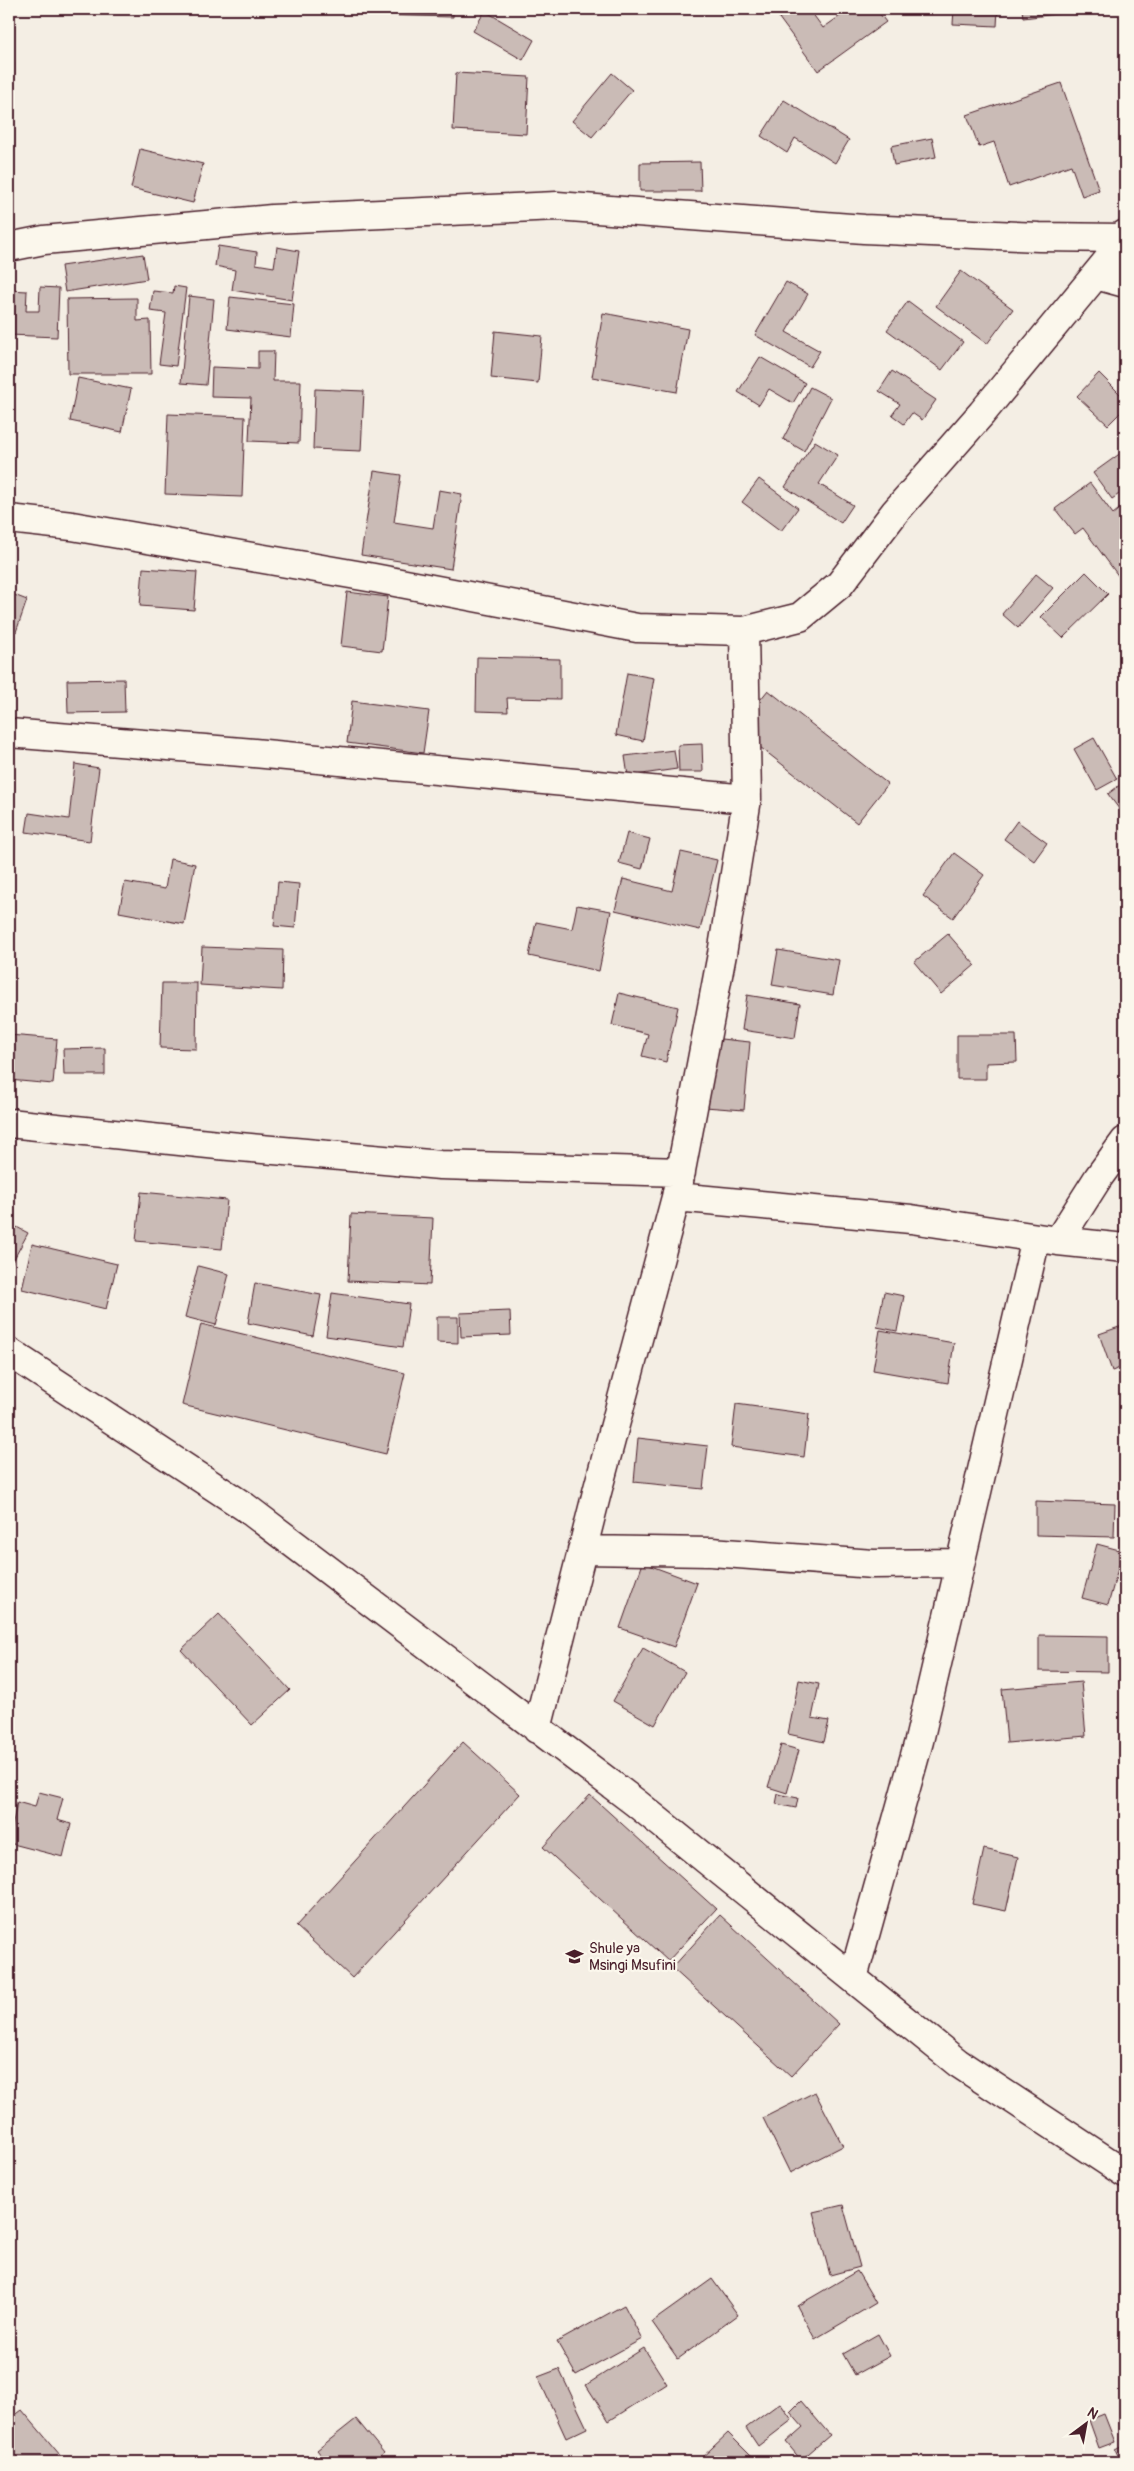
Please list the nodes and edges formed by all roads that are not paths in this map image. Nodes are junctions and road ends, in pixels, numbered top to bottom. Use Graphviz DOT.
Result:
graph roads {
  1 [pos="1124,236"];
  2 [pos="9,247"];
  3 [pos="1096,275"];
  4 [pos="1125,283"];
  5 [pos="9,519"];
  6 [pos="744,631"];
  7 [pos="9,734"];
  8 [pos="747,799"];
  9 [pos="9,1123"];
  10 [pos="1125,1141"];
  11 [pos="678,1184"];
  12 [pos="1047,1240"];
  13 [pos="1125,1248"];
  14 [pos="9,1352"];
  15 [pos="582,1550"];
  16 [pos="959,1563"];
  17 [pos="537,1729"];
  18 [pos="853,1978"];
  19 [pos="1125,2173"];
  1 -- 2 [label="street"];
  1 -- 3 [label="street"];
  3 -- 4 [label="street"];
  3 -- 6 [label="street"];
  5 -- 6 [label="street"];
  6 -- 8 [label="street"];
  7 -- 8 [label="street"];
  8 -- 11 [label="street"];
  9 -- 11 [label="street"];
  10 -- 12 [label="street"];
  11 -- 12 [label="street"];
  11 -- 15 [label="street"];
  12 -- 13 [label="street"];
  12 -- 16 [label="street"];
  14 -- 17 [label="street"];
  15 -- 16 [label="street"];
  15 -- 17 [label="street"];
  16 -- 18 [label="street"];
  17 -- 18 [label="street"];
  18 -- 19 [label="street"];
}
